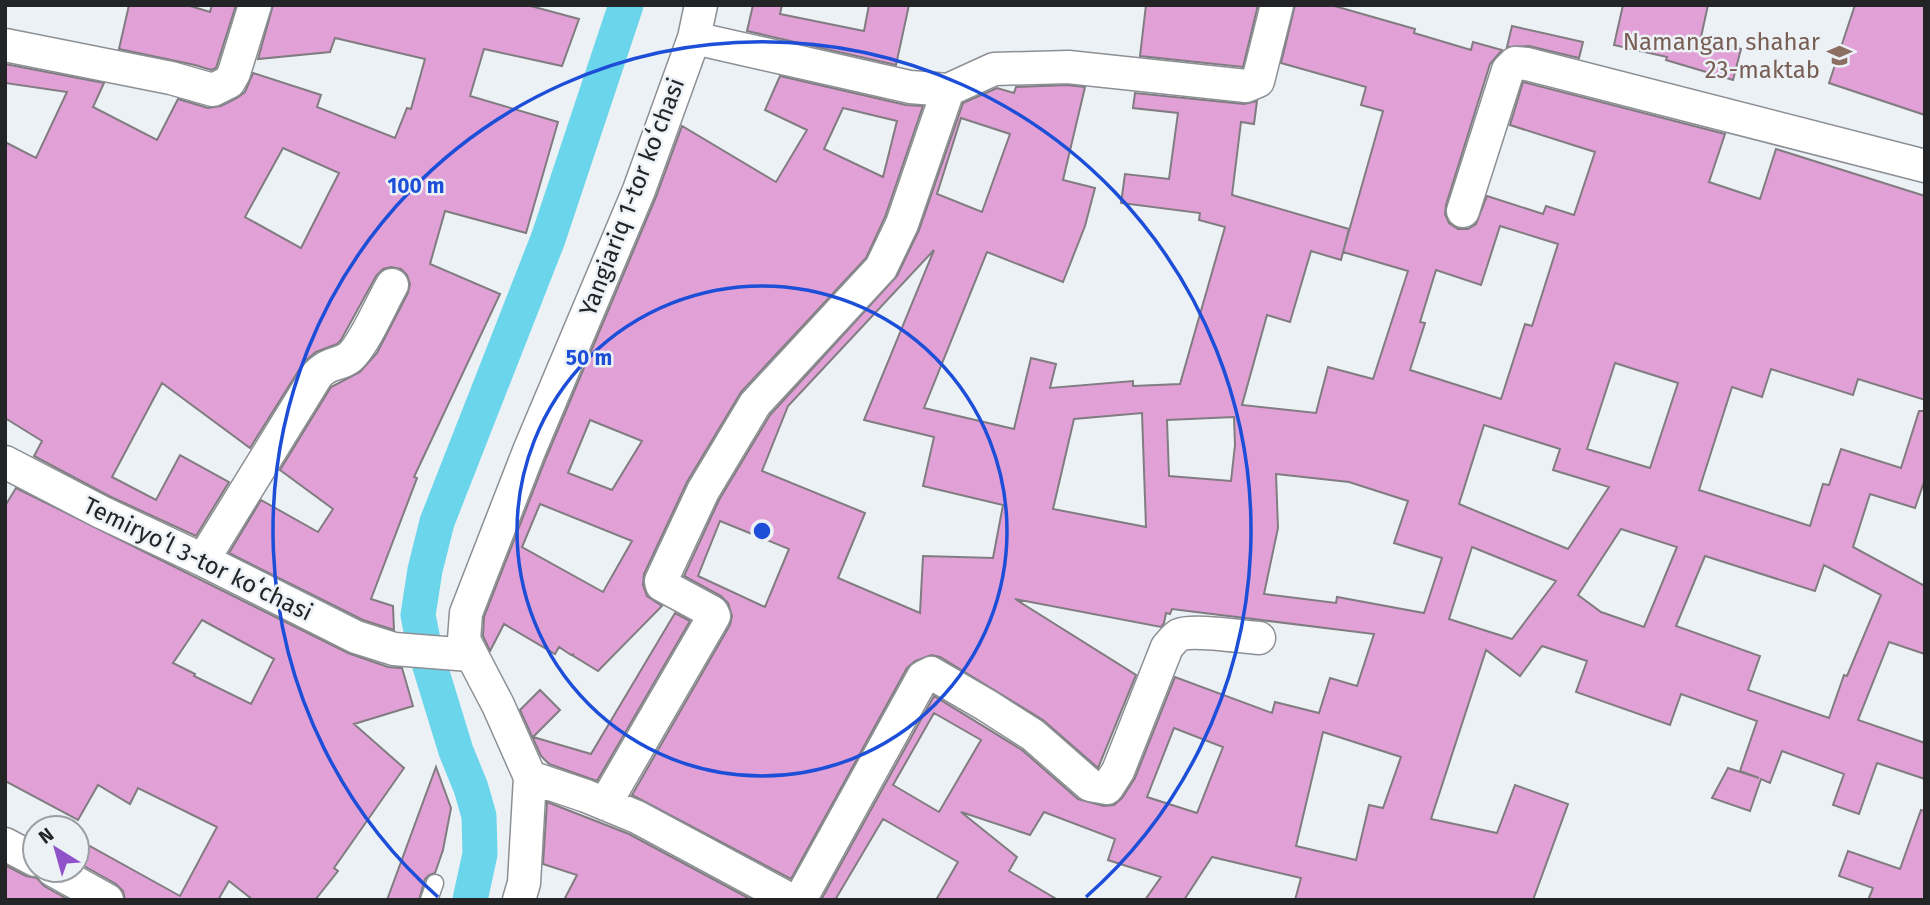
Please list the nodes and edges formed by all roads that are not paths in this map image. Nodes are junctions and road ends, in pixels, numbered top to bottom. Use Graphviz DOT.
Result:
graph roads {
  1 [pos="255,5"];
  2 [pos="701,5"];
  3 [pos="1277,5"];
  4 [pos="694,38"];
  5 [pos="5,45"];
  6 [pos="948,90"];
  7 [pos="1925,166"];
  8 [pos="1463,211"];
  9 [pos="392,285"];
  10 [pos="5,462"];
  11 [pos="203,560"];
  12 [pos="1259,638"];
  13 [pos="464,655"];
  14 [pos="530,777"];
  15 [pos="604,804"];
  16 [pos="5,844"];
  17 [pos="21,853"];
  18 [pos="435,883"];
  19 [pos="78,884"];
  20 [pos="107,900"];
  21 [pos="429,900"];
  22 [pos="519,900"];
  23 [pos="791,900"];
  24 [pos="800,900"];
  1 -- 5 [label="street"];
  2 -- 4 [label="street, Yangiariq 1-tor koʻchasi"];
  3 -- 6 [label="street"];
  4 -- 6 [label="street"];
  4 -- 13 [label="street, Yangiariq 1-tor koʻchasi"];
  6 -- 15 [label="street"];
  7 -- 8 [label="street"];
  9 -- 11 [label="street"];
  10 -- 11 [label="street, Temiryoʻl 3-tor koʻchasi"];
  11 -- 13 [label="street, Temiryoʻl 3-tor koʻchasi"];
  12 -- 24 [label="street"];
  13 -- 14 [label="street, Yangiariq 1-tor koʻchasi"];
  14 -- 15 [label="street"];
  14 -- 22 [label="street, Yangiariq 1-tor koʻchasi"];
  15 -- 23 [label="street"];
  16 -- 17 [label="street"];
  18 -- 21 [label="lane"];
  19 -- 20 [label="street"];
}
